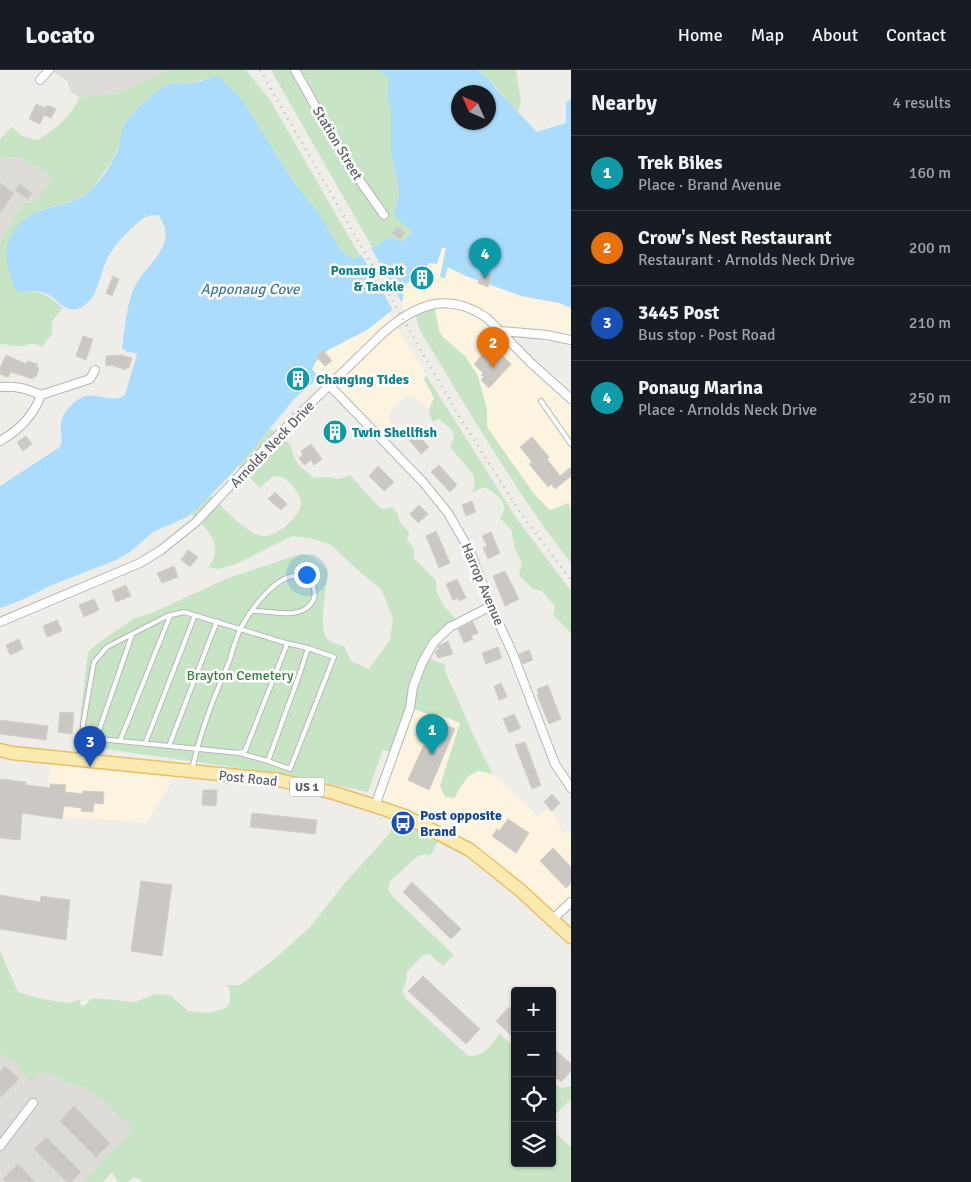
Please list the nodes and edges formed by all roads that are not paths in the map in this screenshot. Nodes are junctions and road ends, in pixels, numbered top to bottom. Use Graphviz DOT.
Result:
graph roads {
  1 [pos="49,70"];
  2 [pos="294,70"];
  3 [pos="40,80"];
  4 [pos="384,215"];
  5 [pos="501,331"];
  6 [pos="571,340"];
  7 [pos="95,370"];
  8 [pos="330,386"];
  9 [pos="0,388"];
  10 [pos="41,395"];
  11 [pos="571,398"];
  12 [pos="541,401"];
  13 [pos="0,442"];
  14 [pos="571,444"];
  15 [pos="491,606"];
  16 [pos="252,611"];
  17 [pos="195,615"];
  18 [pos="170,616"];
  19 [pos="217,621"];
  20 [pos="0,622"];
  21 [pos="241,628"];
  22 [pos="132,635"];
  23 [pos="286,642"];
  24 [pos="308,648"];
  25 [pos="96,739"];
  26 [pos="120,741"];
  27 [pos="145,744"];
  28 [pos="169,746"];
  29 [pos="196,749"];
  30 [pos="0,750"];
  31 [pos="240,753"];
  32 [pos="268,761"];
  33 [pos="192,772"];
  34 [pos="571,788"];
  35 [pos="375,806"];
  36 [pos="571,902"];
  37 [pos="552,920"];
  38 [pos="571,937"];
  39 [pos="33,1103"];
  40 [pos="0,1146"];
  1 -- 3 [label="street"];
  2 -- 4 [label="street, Station Street"];
  5 -- 6 [label="street"];
  5 -- 8 [label="street, Arnolds Neck Drive"];
  5 -- 11 [label="street, Arnolds Neck Drive"];
  7 -- 10 [label="street"];
  8 -- 15 [label="street, Harrop Avenue"];
  8 -- 20 [label="street, Arnolds Neck Drive"];
  9 -- 10 [label="street"];
  10 -- 13 [label="street"];
  12 -- 14 [label="lane"];
  15 -- 34 [label="street, Harrop Avenue"];
  15 -- 35 [label="street"];
  16 -- 16 [label="lane"];
  16 -- 21 [label="lane"];
  17 -- 18 [label="lane"];
  17 -- 19 [label="lane"];
  17 -- 27 [label="lane"];
  18 -- 22 [label="lane"];
  18 -- 26 [label="lane"];
  19 -- 21 [label="lane"];
  19 -- 28 [label="lane"];
  21 -- 23 [label="lane"];
  21 -- 29 [label="lane"];
  22 -- 25 [label="lane"];
  22 -- 25 [label="lane"];
  23 -- 24 [label="lane"];
  23 -- 31 [label="lane"];
  24 -- 32 [label="lane"];
  24 -- 32 [label="lane"];
  25 -- 26 [label="lane"];
  26 -- 27 [label="lane"];
  27 -- 28 [label="lane"];
  28 -- 29 [label="lane"];
  29 -- 31 [label="lane"];
  29 -- 33 [label="lane"];
  30 -- 33 [label="main road, Post Road / US 1"];
  31 -- 32 [label="lane"];
  33 -- 35 [label="main road, Post Road / US 1"];
  35 -- 37 [label="main road, Post Road / US 1"];
  36 -- 37 [label="street"];
  37 -- 38 [label="main road, Post Road / US 1"];
  39 -- 40 [label="street"];
}
